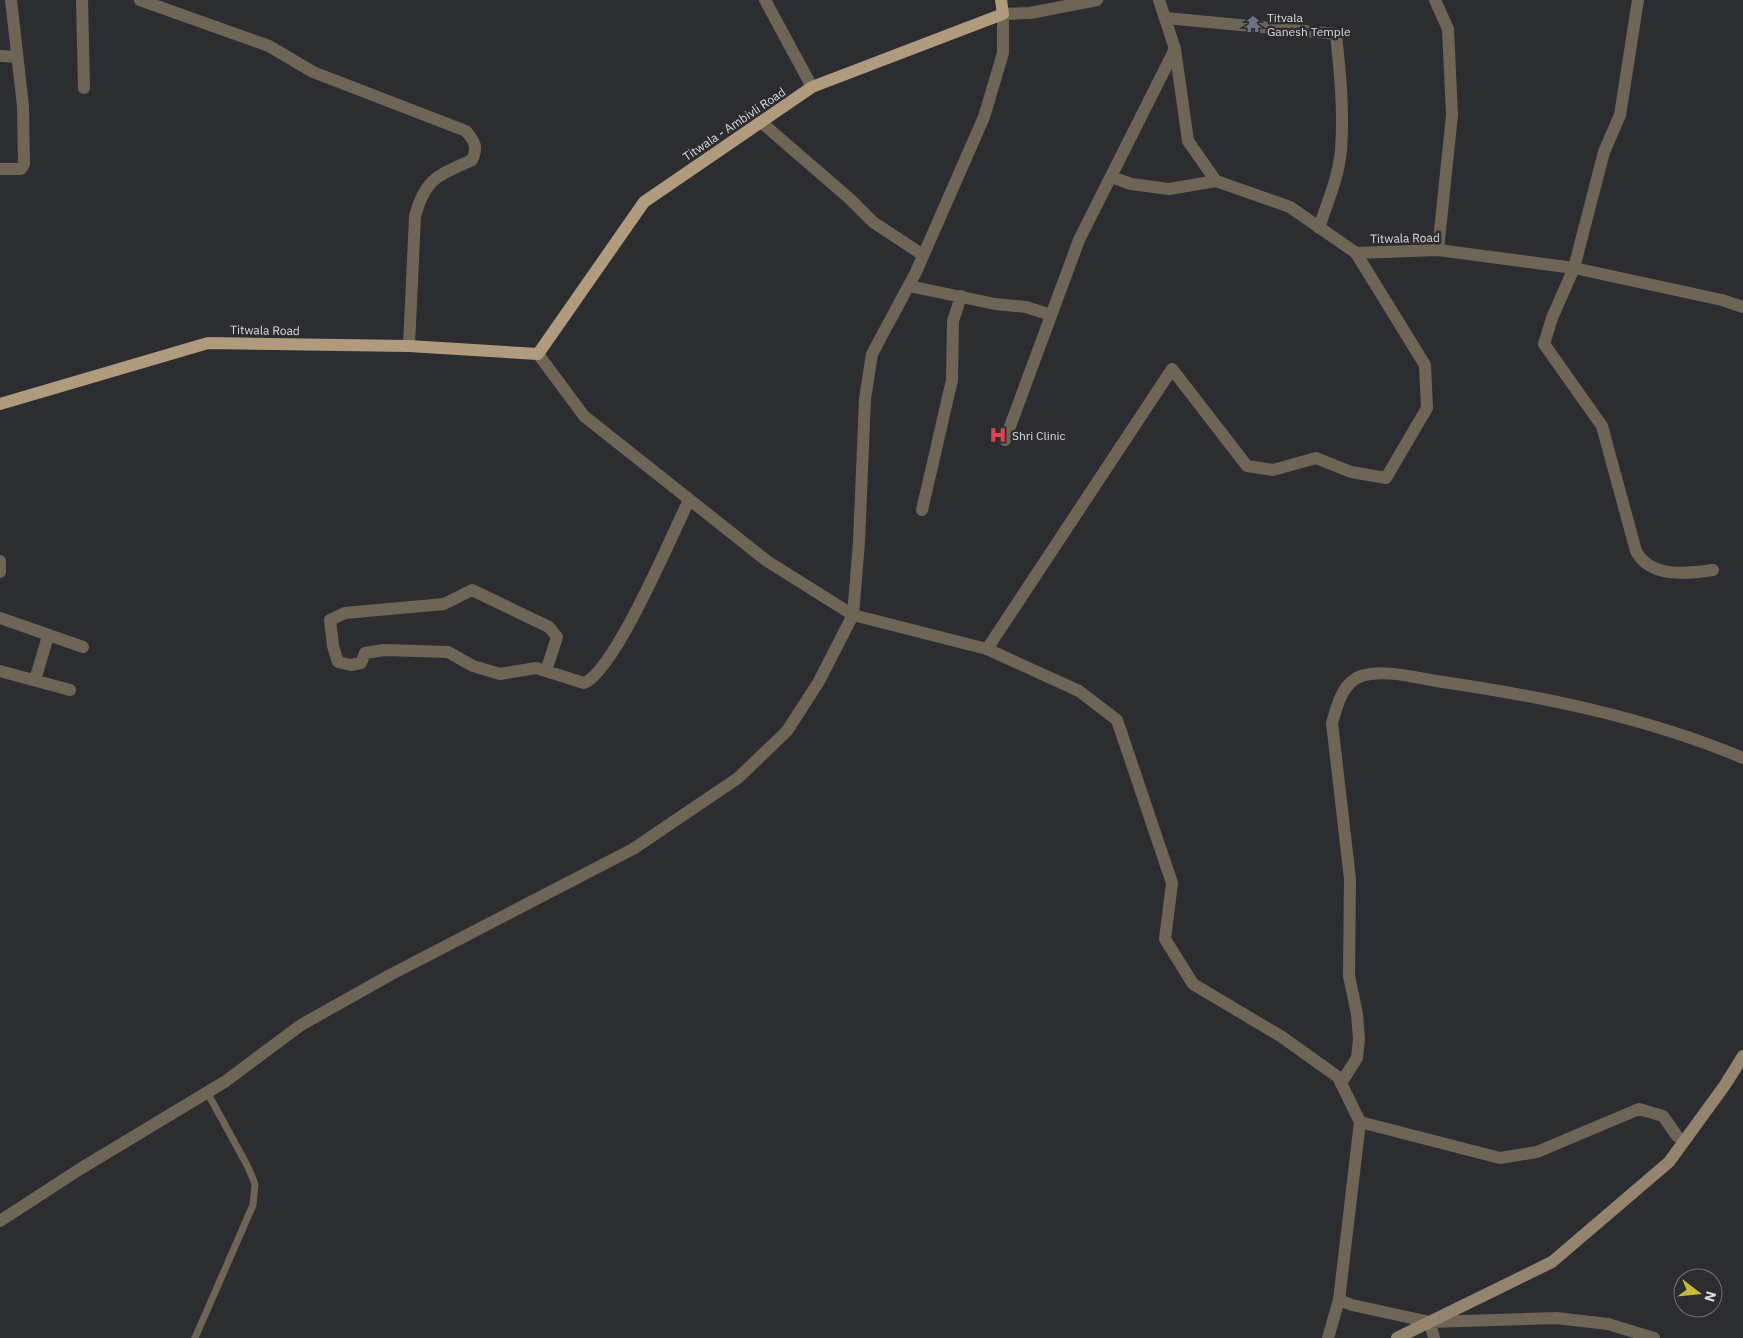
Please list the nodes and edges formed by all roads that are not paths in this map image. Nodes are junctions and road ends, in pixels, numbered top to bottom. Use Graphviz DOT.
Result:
graph roads {
  1 [pos="82,0"];
  2 [pos="140,0"];
  3 [pos="765,0"];
  4 [pos="1001,0"];
  5 [pos="1097,0"];
  6 [pos="1159,0"];
  7 [pos="1435,0"];
  8 [pos="1638,0"];
  9 [pos="8,1"];
  10 [pos="1003,14"];
  11 [pos="1166,18"];
  12 [pos="1175,49"];
  13 [pos="0,56"];
  14 [pos="17,57"];
  15 [pos="84,88"];
  16 [pos="812,88"];
  17 [pos="761,122"];
  18 [pos="0,169"];
  19 [pos="1112,177"];
  20 [pos="1216,181"];
  21 [pos="1319,228"];
  22 [pos="1438,250"];
  23 [pos="1356,253"];
  24 [pos="923,255"];
  25 [pos="1574,268"];
  26 [pos="909,286"];
  27 [pos="961,296"];
  28 [pos="1743,307"];
  29 [pos="1051,315"];
  30 [pos="408,346"];
  31 [pos="538,354"];
  32 [pos="0,404"];
  33 [pos="1006,440"];
  34 [pos="689,500"];
  35 [pos="922,510"];
  36 [pos="0,561"];
  37 [pos="1713,570"];
  38 [pos="0,572"];
  39 [pos="853,615"];
  40 [pos="0,618"];
  41 [pos="48,636"];
  42 [pos="84,647"];
  43 [pos="988,649"];
  44 [pos="546,671"];
  45 [pos="0,672"];
  46 [pos="35,680"];
  47 [pos="70,690"];
  48 [pos="1743,758"];
  49 [pos="1743,1056"];
  50 [pos="1341,1083"];
  51 [pos="207,1092"];
  52 [pos="1360,1122"];
  53 [pos="1677,1136"];
  54 [pos="0,1221"];
  55 [pos="1339,1300"];
  56 [pos="1430,1322"];
  57 [pos="195,1338"];
  58 [pos="1328,1338"];
  59 [pos="1397,1338"];
  60 [pos="1434,1338"];
  61 [pos="1654,1338"];
  1 -- 15 [label="street"];
  2 -- 30 [label="street"];
  3 -- 16 [label="street"];
  4 -- 10 [label="main road"];
  5 -- 10 [label="street"];
  6 -- 11 [label="street"];
  7 -- 22 [label="street"];
  8 -- 25 [label="street"];
  9 -- 14 [label="street"];
  10 -- 16 [label="main road, Titwala - Ambivli Road"];
  10 -- 24 [label="street"];
  11 -- 12 [label="street"];
  11 -- 21 [label="street"];
  12 -- 19 [label="street"];
  12 -- 20 [label="street"];
  13 -- 14 [label="street"];
  14 -- 18 [label="street"];
  16 -- 17 [label="main road, Titwala - Ambivli Road"];
  17 -- 24 [label="street"];
  17 -- 31 [label="main road, Titwala - Ambivli Road"];
  19 -- 20 [label="street"];
  19 -- 29 [label="street"];
  20 -- 21 [label="street, Titwala Road"];
  21 -- 23 [label="street, Titwala Road"];
  22 -- 23 [label="street, Titwala Road"];
  22 -- 25 [label="street, Titwala Road"];
  23 -- 43 [label="street"];
  24 -- 26 [label="street"];
  25 -- 28 [label="street, Titwala Road"];
  25 -- 37 [label="street"];
  26 -- 27 [label="street"];
  26 -- 39 [label="street"];
  27 -- 29 [label="street"];
  27 -- 35 [label="street"];
  29 -- 33 [label="street"];
  30 -- 31 [label="main road, Titwala Road"];
  30 -- 32 [label="main road, Titwala Road"];
  31 -- 34 [label="street"];
  34 -- 39 [label="street"];
  34 -- 44 [label="street"];
  36 -- 38 [label="street"];
  39 -- 43 [label="street"];
  39 -- 51 [label="street"];
  40 -- 41 [label="street"];
  41 -- 42 [label="street"];
  41 -- 46 [label="street"];
  43 -- 50 [label="street"];
  44 -- 44 [label="street"];
  45 -- 46 [label="street"];
  46 -- 47 [label="street"];
  48 -- 50 [label="street"];
  49 -- 56 [label="main road"];
  50 -- 52 [label="street"];
  51 -- 54 [label="street"];
  51 -- 57 [label="lane"];
  52 -- 53 [label="street"];
  52 -- 55 [label="street"];
  55 -- 56 [label="street"];
  55 -- 58 [label="street"];
  56 -- 59 [label="main road"];
  56 -- 60 [label="street"];
  56 -- 61 [label="street"];
}
